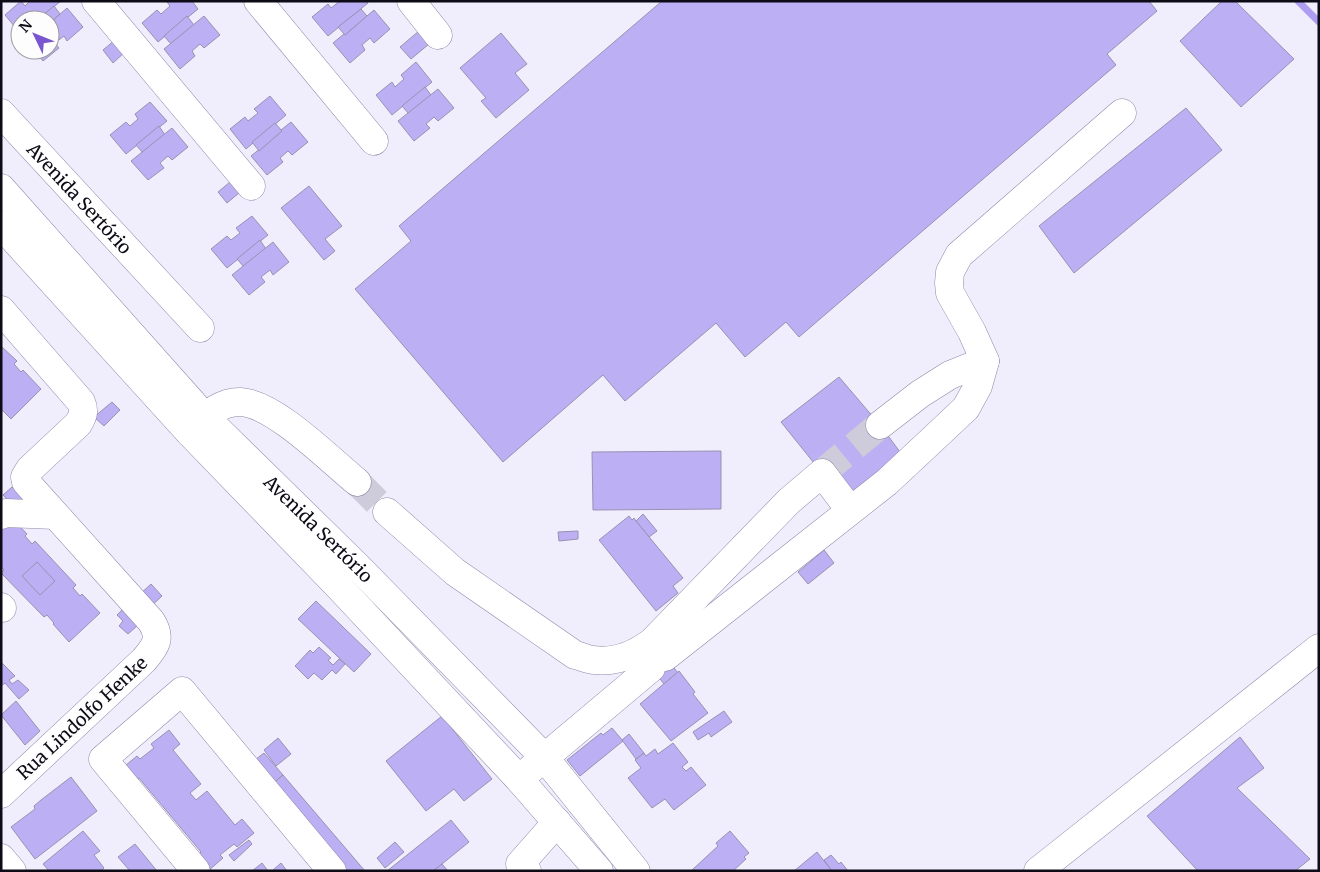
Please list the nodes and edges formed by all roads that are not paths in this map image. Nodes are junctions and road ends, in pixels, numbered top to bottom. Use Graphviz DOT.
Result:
graph roads {
  1 [pos="96,1"];
  2 [pos="410,1"];
  3 [pos="270,5"];
  4 [pos="438,35"];
  5 [pos="1,112"];
  6 [pos="1122,114"];
  7 [pos="374,142"];
  8 [pos="251,186"];
  9 [pos="1,188"];
  10 [pos="1,225"];
  11 [pos="1,310"];
  12 [pos="200,328"];
  13 [pos="985,361"];
  14 [pos="197,425"];
  15 [pos="880,425"];
  16 [pos="357,482"];
  17 [pos="850,510"];
  18 [pos="387,512"];
  19 [pos="1,515"];
  20 [pos="55,515"];
  21 [pos="1319,648"];
  22 [pos="544,757"];
  23 [pos="519,778"];
  24 [pos="1,794"];
  25 [pos="557,822"];
  26 [pos="1,858"];
  27 [pos="520,868"];
  28 [pos="12,871"];
  29 [pos="196,871"];
  30 [pos="332,871"];
  31 [pos="599,871"];
  32 [pos="636,871"];
  33 [pos="1038,871"];
  1 -- 8 [label="street"];
  2 -- 4 [label="street"];
  3 -- 7 [label="street"];
  5 -- 12 [label="street, Avenida Sertório"];
  6 -- 13 [label="street"];
  9 -- 14 [label="street, Avenida Sertório"];
  10 -- 14 [label="street, Avenida Sertório"];
  11 -- 20 [label="street"];
  13 -- 15 [label="street"];
  13 -- 17 [label="street"];
  14 -- 16 [label="street"];
  14 -- 22 [label="street, Avenida Sertório"];
  14 -- 23 [label="street, Avenida Sertório"];
  17 -- 18 [label="street"];
  17 -- 22 [label="street"];
  19 -- 20 [label="street"];
  20 -- 24 [label="street, Rua Lindolfo Henke"];
  21 -- 33 [label="street"];
  22 -- 23 [label="street"];
  22 -- 32 [label="street, Avenida Sertório"];
  23 -- 25 [label="street, Avenida Sertório"];
  25 -- 27 [label="street"];
  25 -- 31 [label="street, Avenida Sertório"];
  26 -- 28 [label="street"];
  29 -- 30 [label="street"];
}
